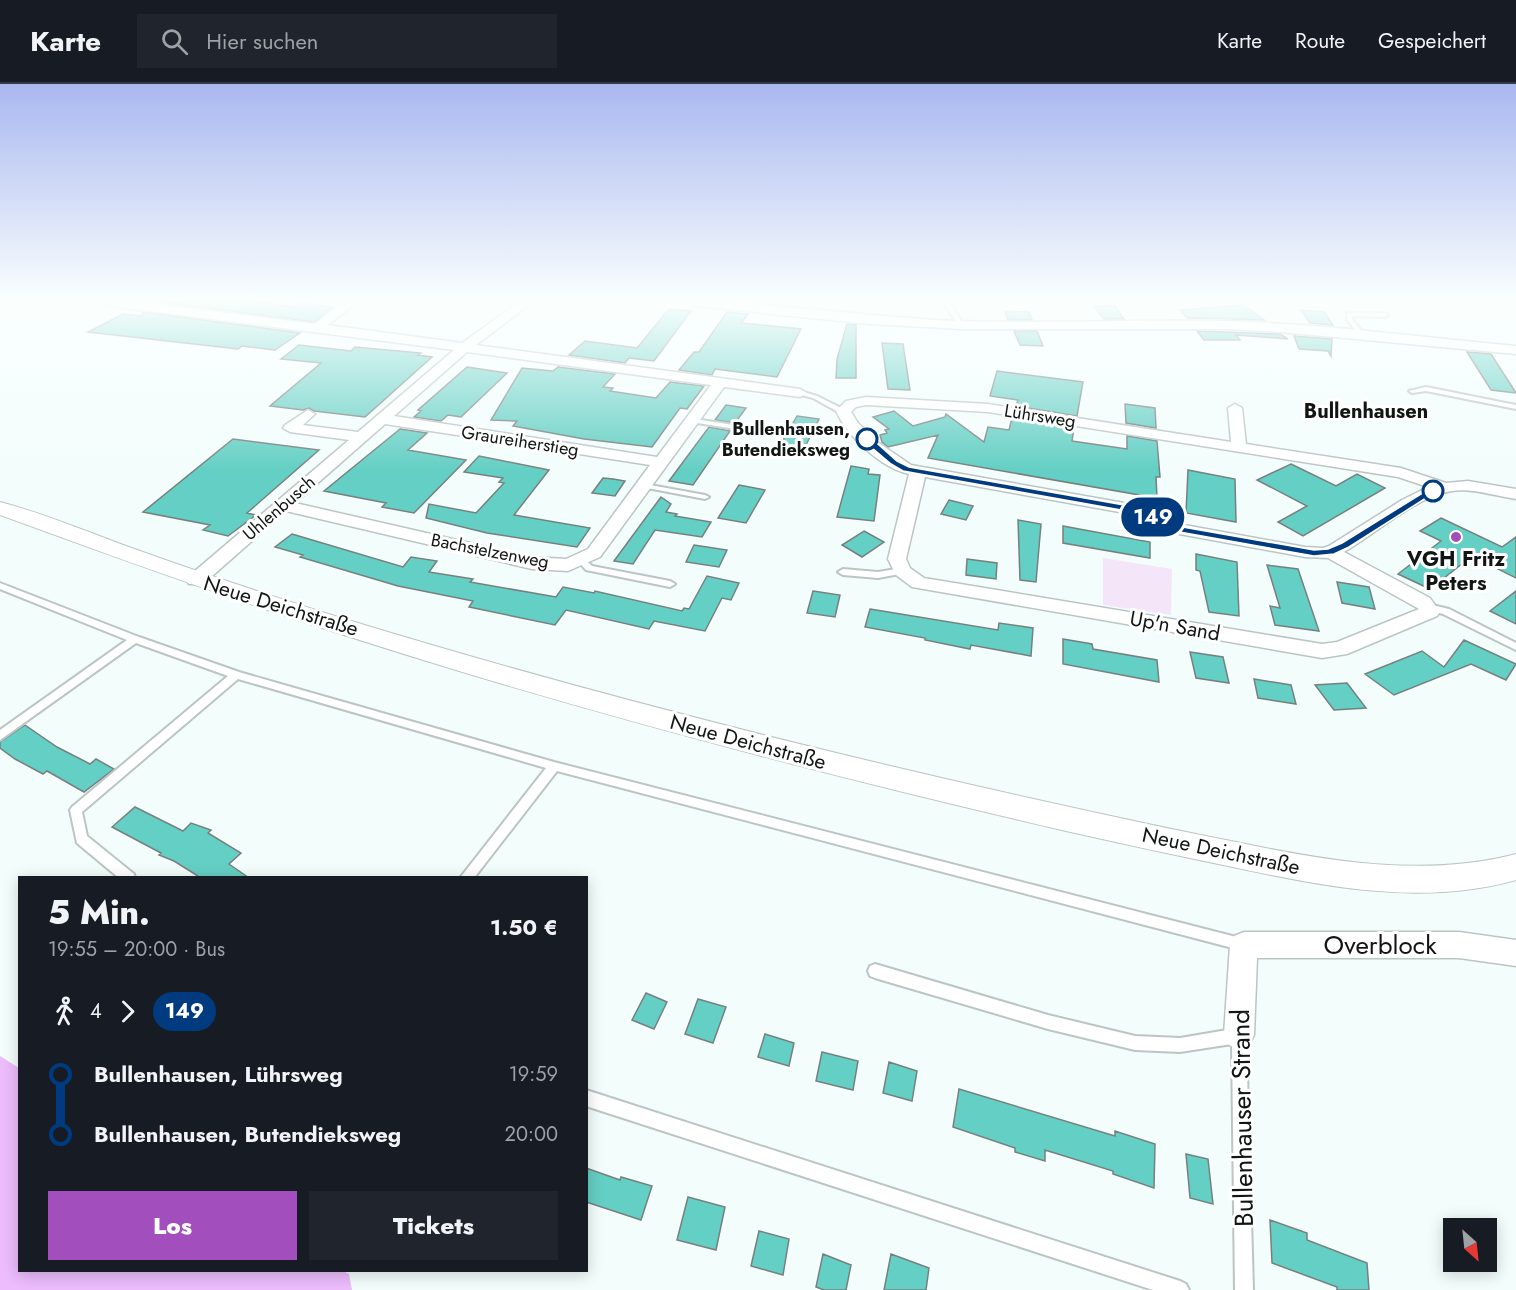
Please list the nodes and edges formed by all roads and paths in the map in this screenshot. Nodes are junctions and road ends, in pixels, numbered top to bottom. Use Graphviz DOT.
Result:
graph roads {
  1 [pos="452,358"];
  2 [pos="541,358"];
  3 [pos="720,382"];
  4 [pos="1412,390"];
  5 [pos="800,393"];
  6 [pos="1516,407"];
  7 [pos="1235,408"];
  8 [pos="843,411"];
  9 [pos="308,414"];
  10 [pos="382,419"];
  11 [pos="691,420"];
  12 [pos="754,430"];
  13 [pos="361,437"];
  14 [pos="1239,448"];
  15 [pos="658,462"];
  16 [pos="918,471"];
  17 [pos="642,485"];
  18 [pos="1443,487"];
  19 [pos="1516,494"];
  20 [pos="705,497"];
  21 [pos="283,505"];
  22 [pos="0,508"];
  23 [pos="1330,552"];
  24 [pos="580,560"];
  25 [pos="902,571"];
  26 [pos="843,572"];
  27 [pos="196,580"];
  28 [pos="670,584"];
  29 [pos="0,586"];
  30 [pos="1428,607"];
  31 [pos="135,639"];
  32 [pos="1516,647"];
  33 [pos="236,675"];
  34 [pos="0,736"];
  35 [pos="554,766"];
  36 [pos="1516,867"];
  37 [pos="127,876"];
  38 [pos="468,876"];
  39 [pos="1244,945"];
  40 [pos="1516,953"];
  41 [pos="875,971"];
  42 [pos="1239,1035"];
  43 [pos="588,1099"];
  44 [pos="1180,1290"];
  45 [pos="1244,1290"];
  1 -- 10 [label="street, Uhlenbusch"];
  2 -- 3 [label="street"];
  3 -- 5 [label="street"];
  3 -- 11 [label="street, Bachstelzenweg"];
  4 -- 6 [label="lane"];
  5 -- 8 [label="lane"];
  7 -- 14 [label="street"];
  8 -- 14 [label="street, Lührsweg"];
  8 -- 16 [label="street"];
  9 -- 13 [label="street"];
  10 -- 13 [label="street, Uhlenbusch"];
  10 -- 15 [label="street, Graureiherstieg"];
  11 -- 12 [label="lane"];
  11 -- 15 [label="street, Bachstelzenweg"];
  13 -- 21 [label="street, Uhlenbusch"];
  14 -- 18 [label="street, Lührsweg"];
  15 -- 17 [label="street, Bachstelzenweg"];
  16 -- 23 [label="street"];
  16 -- 25 [label="street"];
  17 -- 20 [label="lane"];
  17 -- 24 [label="street, Bachstelzenweg"];
  18 -- 19 [label="street, Lührsweg"];
  18 -- 23 [label="street"];
  21 -- 24 [label="street, Bachstelzenweg"];
  21 -- 27 [label="street, Uhlenbusch"];
  22 -- 27 [label="street, Neue Deichstraße"];
  23 -- 30 [label="street"];
  24 -- 28 [label="lane"];
  25 -- 26 [label="lane"];
  25 -- 30 [label="street, Up'n Sand"];
  27 -- 36 [label="street, Neue Deichstraße"];
  29 -- 31 [label="lane"];
  30 -- 32 [label="lane"];
  31 -- 33 [label="lane"];
  31 -- 34 [label="lane"];
  33 -- 35 [label="lane"];
  33 -- 37 [label="lane"];
  35 -- 38 [label="lane"];
  35 -- 39 [label="lane"];
  39 -- 40 [label="street, Overblock"];
  39 -- 42 [label="street, Bullenhauser Strand"];
  41 -- 42 [label="lane"];
  42 -- 45 [label="lane, Bullenhauser Strand"];
  43 -- 44 [label="lane"];
}
